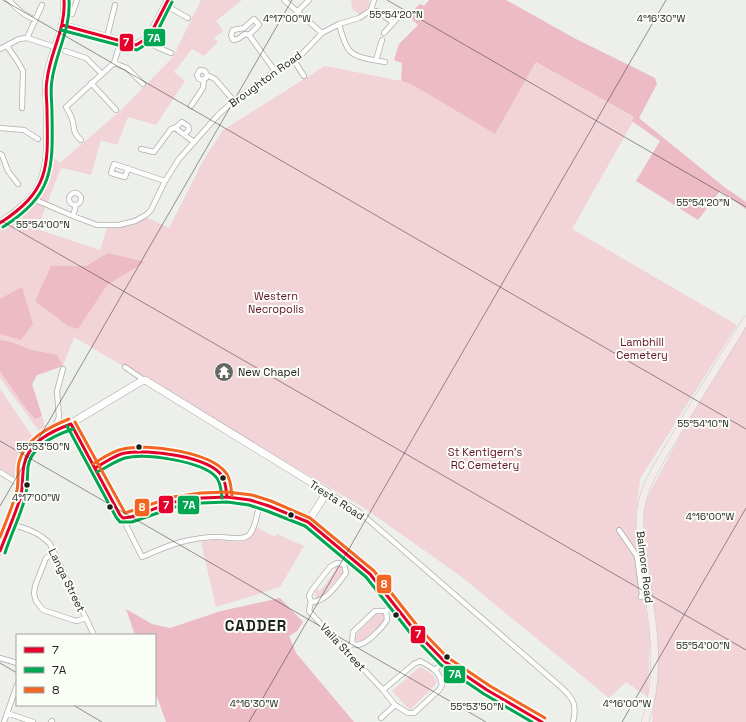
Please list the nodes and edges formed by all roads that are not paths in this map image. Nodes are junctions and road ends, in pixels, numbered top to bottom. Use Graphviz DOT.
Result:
graph roads {
  1 [pos="9,0"];
  2 [pos="64,0"];
  3 [pos="77,0"];
  4 [pos="284,0"];
  5 [pos="309,0"];
  6 [pos="374,0"];
  7 [pos="166,2"];
  8 [pos="42,5"];
  9 [pos="115,5"];
  10 [pos="371,10"];
  11 [pos="298,12"];
  12 [pos="72,14"];
  13 [pos="401,14"];
  14 [pos="188,18"];
  15 [pos="35,20"];
  16 [pos="392,22"];
  17 [pos="339,24"];
  18 [pos="62,25"];
  19 [pos="384,32"];
  20 [pos="322,33"];
  21 [pos="249,35"];
  22 [pos="107,37"];
  23 [pos="27,38"];
  24 [pos="146,40"];
  25 [pos="382,40"];
  26 [pos="121,41"];
  27 [pos="7,46"];
  28 [pos="55,47"];
  29 [pos="0,49"];
  30 [pos="65,51"];
  31 [pos="171,53"];
  32 [pos="293,60"];
  33 [pos="376,60"];
  34 [pos="385,62"];
  35 [pos="114,63"];
  36 [pos="275,70"];
  37 [pos="102,74"];
  38 [pos="207,74"];
  39 [pos="304,76"];
  40 [pos="204,80"];
  41 [pos="91,83"];
  42 [pos="143,84"];
  43 [pos="234,101"];
  44 [pos="191,106"];
  45 [pos="22,108"];
  46 [pos="116,110"];
  47 [pos="0,128"];
  48 [pos="175,128"];
  49 [pos="184,135"];
  50 [pos="38,139"];
  51 [pos="81,140"];
  52 [pos="194,142"];
  53 [pos="141,149"];
  54 [pos="0,154"];
  55 [pos="128,168"];
  56 [pos="165,181"];
  57 [pos="18,184"];
  58 [pos="31,198"];
  59 [pos="76,205"];
  60 [pos="73,216"];
  61 [pos="0,223"];
  62 [pos="746,320"];
  63 [pos="125,367"];
  64 [pos="62,369"];
  65 [pos="144,380"];
  66 [pos="71,424"];
  67 [pos="52,433"];
  68 [pos="95,468"];
  69 [pos="0,472"];
  70 [pos="22,486"];
  71 [pos="326,492"];
  72 [pos="227,497"];
  73 [pos="260,503"];
  74 [pos="125,518"];
  75 [pos="308,522"];
  76 [pos="10,524"];
  77 [pos="0,529"];
  78 [pos="619,530"];
  79 [pos="7,533"];
  80 [pos="0,551"];
  81 [pos="54,553"];
  82 [pos="351,556"];
  83 [pos="344,564"];
  84 [pos="641,597"];
  85 [pos="311,602"];
  86 [pos="394,604"];
  87 [pos="386,611"];
  88 [pos="86,618"];
  89 [pos="94,634"];
  90 [pos="352,644"];
  91 [pos="346,650"];
  92 [pos="0,658"];
  93 [pos="444,661"];
  94 [pos="16,663"];
  95 [pos="435,670"];
  96 [pos="16,687"];
  97 [pos="383,690"];
  98 [pos="395,705"];
  99 [pos="7,713"];
  100 [pos="381,718"];
  101 [pos="4,722"];
  102 [pos="33,722"];
  103 [pos="542,722"];
  104 [pos="573,722"];
  105 [pos="645,722"];
  1 -- 15 [label="street"];
  2 -- 18 [label="street"];
  3 -- 12 [label="street"];
  4 -- 11 [label="street"];
  5 -- 11 [label="street"];
  6 -- 10 [label="street"];
  7 -- 14 [label="street"];
  7 -- 24 [label="street"];
  8 -- 15 [label="street"];
  9 -- 22 [label="street"];
  10 -- 16 [label="street"];
  10 -- 17 [label="street, Broughton Road"];
  11 -- 20 [label="street"];
  13 -- 16 [label="street"];
  15 -- 23 [label="street"];
  16 -- 19 [label="street"];
  17 -- 20 [label="street, Broughton Road"];
  17 -- 33 [label="street"];
  18 -- 22 [label="street"];
  18 -- 28 [label="street"];
  20 -- 32 [label="street, Broughton Road"];
  21 -- 21 [label="street"];
  21 -- 36 [label="street"];
  22 -- 26 [label="street"];
  23 -- 27 [label="street"];
  23 -- 28 [label="street"];
  24 -- 26 [label="street"];
  24 -- 31 [label="street"];
  25 -- 33 [label="street"];
  26 -- 35 [label="street"];
  27 -- 29 [label="street"];
  27 -- 45 [label="street"];
  28 -- 58 [label="street"];
  30 -- 37 [label="street"];
  32 -- 36 [label="street, Broughton Road"];
  32 -- 39 [label="street"];
  33 -- 34 [label="street"];
  35 -- 37 [label="street"];
  35 -- 42 [label="street"];
  36 -- 43 [label="street, Broughton Road"];
  37 -- 41 [label="street"];
  38 -- 40 [label="street"];
  38 -- 40 [label="street"];
  38 -- 43 [label="street"];
  40 -- 44 [label="street"];
  41 -- 46 [label="street"];
  41 -- 51 [label="street"];
  43 -- 52 [label="street, Broughton Road"];
  47 -- 50 [label="street"];
  48 -- 49 [label="street"];
  48 -- 49 [label="street"];
  48 -- 53 [label="street"];
  49 -- 52 [label="street"];
  52 -- 56 [label="street, Broughton Road"];
  54 -- 57 [label="street"];
  55 -- 56 [label="street"];
  56 -- 60 [label="street, Broughton Road"];
  58 -- 60 [label="street, Broughton Road"];
  58 -- 61 [label="street"];
  59 -- 60 [label="street"];
  62 -- 105 [label="main road, Balmore Road"];
  63 -- 65 [label="street"];
  64 -- 67 [label="street"];
  65 -- 66 [label="street"];
  65 -- 71 [label="street, Tresta Road"];
  66 -- 67 [label="street"];
  66 -- 68 [label="street"];
  67 -- 70 [label="street"];
  68 -- 72 [label="street"];
  68 -- 74 [label="street"];
  69 -- 70 [label="street"];
  70 -- 76 [label="street"];
  71 -- 75 [label="street"];
  71 -- 104 [label="street, Tresta Road"];
  72 -- 73 [label="street"];
  72 -- 74 [label="street"];
  73 -- 74 [label="street"];
  73 -- 75 [label="street"];
  75 -- 82 [label="street"];
  76 -- 79 [label="street"];
  76 -- 81 [label="street, Langa Street"];
  77 -- 79 [label="street"];
  78 -- 84 [label="street"];
  79 -- 80 [label="street"];
  81 -- 88 [label="street, Langa Street"];
  81 -- 88 [label="street"];
  82 -- 83 [label="street"];
  82 -- 86 [label="street"];
  83 -- 85 [label="street"];
  83 -- 85 [label="street"];
  85 -- 91 [label="street, Vaila Street"];
  86 -- 87 [label="street"];
  86 -- 93 [label="street"];
  87 -- 90 [label="street"];
  87 -- 90 [label="street"];
  88 -- 89 [label="street, Langa Street"];
  90 -- 91 [label="street"];
  91 -- 97 [label="street, Vaila Street"];
  92 -- 94 [label="street"];
  93 -- 95 [label="street"];
  93 -- 103 [label="street"];
  95 -- 97 [label="street"];
  95 -- 98 [label="street"];
  96 -- 99 [label="street"];
  97 -- 98 [label="street, Vaila Street"];
  98 -- 100 [label="street"];
  99 -- 101 [label="street"];
  99 -- 102 [label="street"];
}
